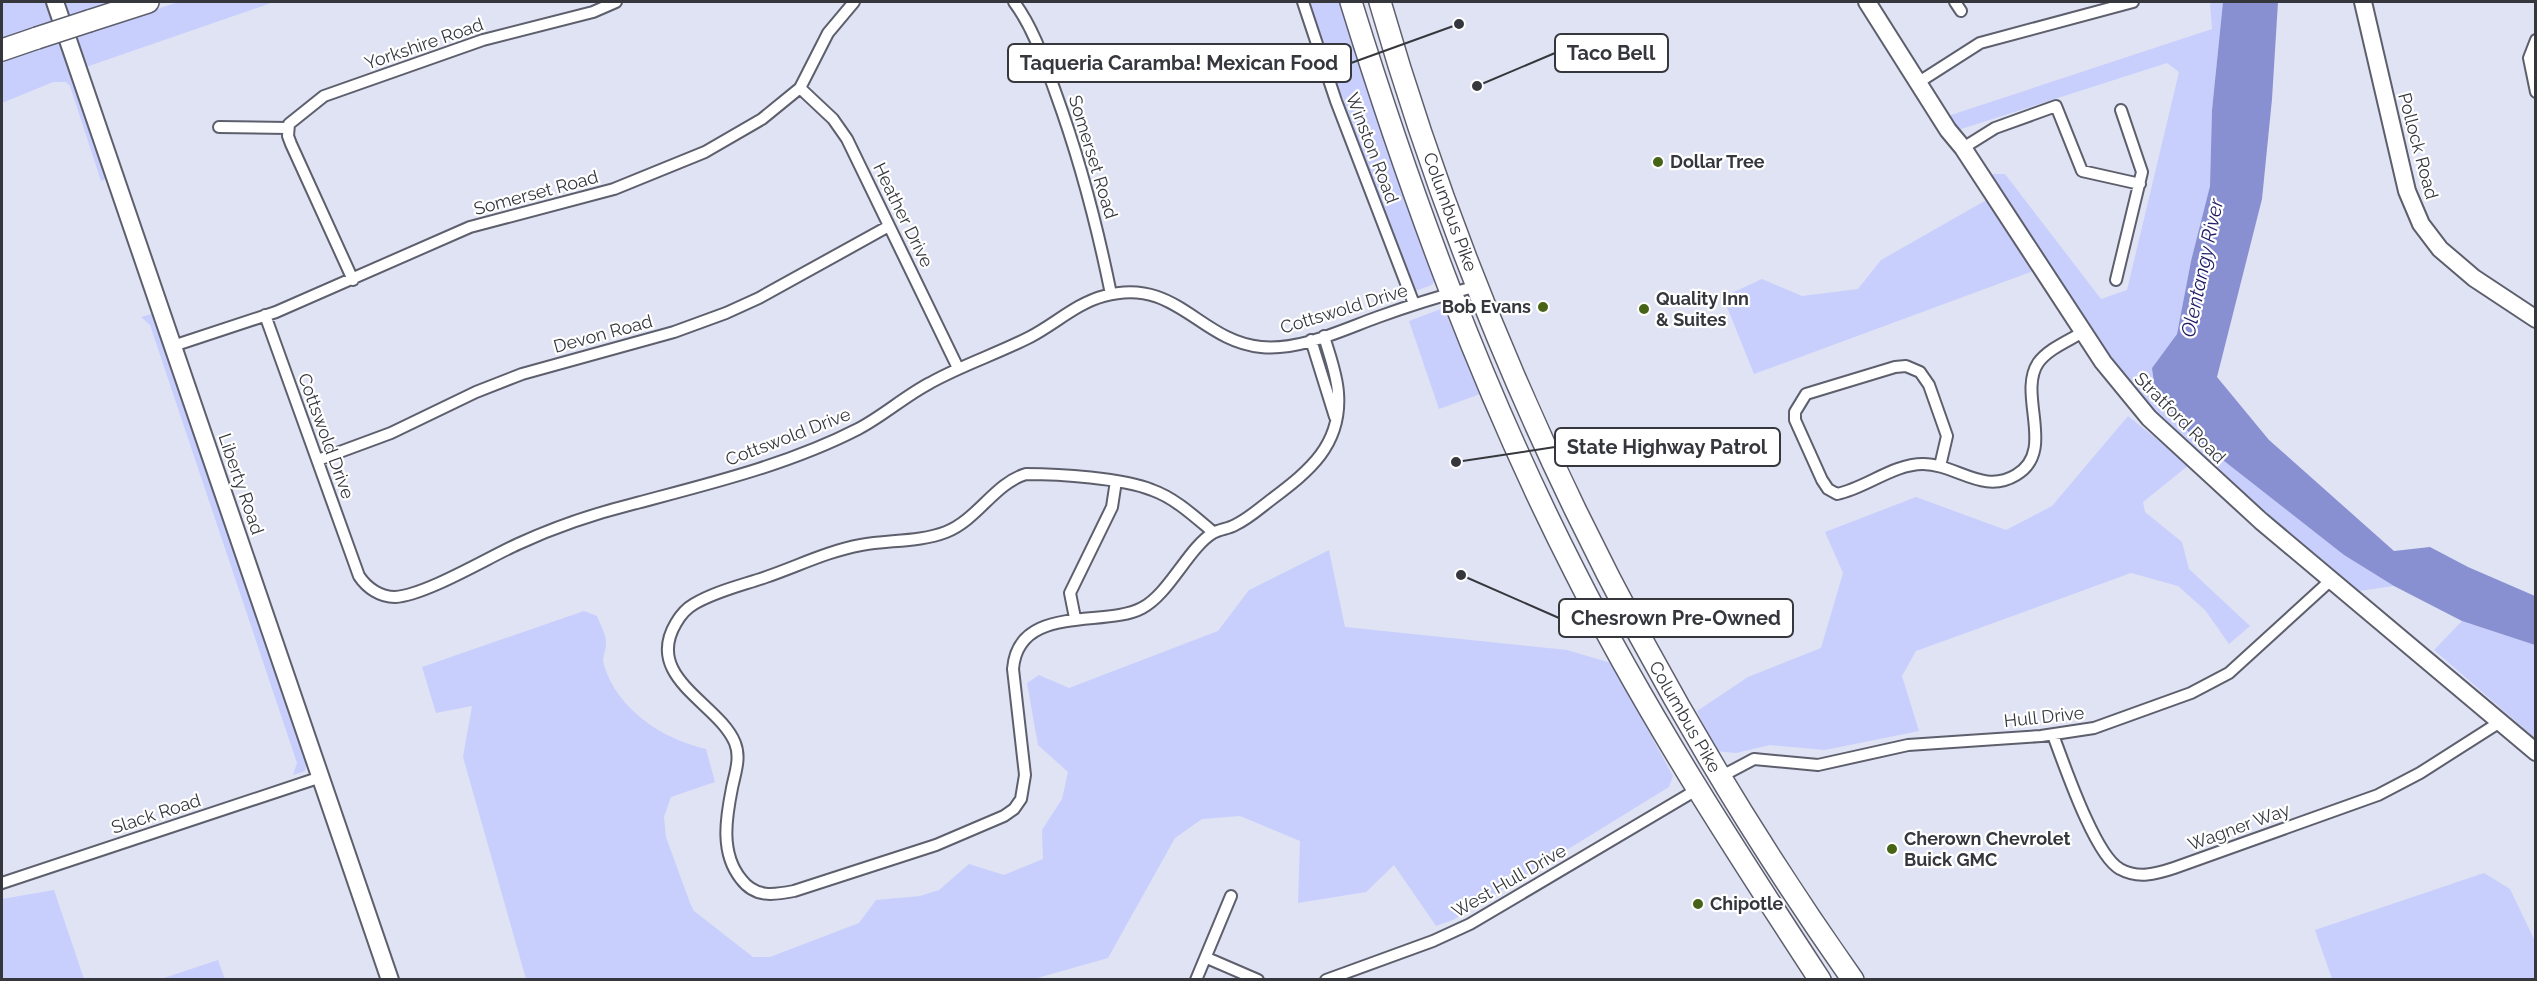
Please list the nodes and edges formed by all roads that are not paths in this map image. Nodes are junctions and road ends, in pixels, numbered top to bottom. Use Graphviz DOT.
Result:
graph roads {
  1 [pos="56,2"];
  2 [pos="147,2"];
  3 [pos="616,2"];
  4 [pos="854,2"];
  5 [pos="1014,2"];
  6 [pos="1304,2"];
  7 [pos="1351,2"];
  8 [pos="1380,2"];
  9 [pos="1867,2"];
  10 [pos="2133,2"];
  11 [pos="2363,2"];
  12 [pos="2535,40"];
  13 [pos="2,50"];
  14 [pos="1919,82"];
  15 [pos="2534,87"];
  16 [pos="800,88"];
  17 [pos="2121,110"];
  18 [pos="219,127"];
  19 [pos="288,128"];
  20 [pos="1963,148"];
  21 [pos="2140,184"];
  22 [pos="890,226"];
  23 [pos="353,280"];
  24 [pos="2116,280"];
  25 [pos="1477,286"];
  26 [pos="1111,294"];
  27 [pos="1450,294"];
  28 [pos="1414,304"];
  29 [pos="264,315"];
  30 [pos="2535,319"];
  31 [pos="2083,332"];
  32 [pos="1324,336"];
  33 [pos="1311,340"];
  34 [pos="173,346"];
  35 [pos="958,368"];
  36 [pos="1512,404"];
  37 [pos="1335,417"];
  38 [pos="318,460"];
  39 [pos="1940,466"];
  40 [pos="1116,481"];
  41 [pos="1213,532"];
  42 [pos="2331,580"];
  43 [pos="1075,618"];
  44 [pos="1635,683"];
  45 [pos="2500,722"];
  46 [pos="2053,735"];
  47 [pos="2535,752"];
  48 [pos="321,777"];
  49 [pos="1720,777"];
  50 [pos="1698,789"];
  51 [pos="2,883"];
  52 [pos="1793,894"];
  53 [pos="1231,896"];
  54 [pos="1207,958"];
  55 [pos="390,980"];
  56 [pos="1196,980"];
  57 [pos="1258,980"];
  58 [pos="1326,980"];
  59 [pos="1820,980"];
  60 [pos="1853,980"];
  1 -- 34 [label="street, Liberty Road"];
  2 -- 13 [label="highway, bridge"];
  3 -- 19 [label="street, Yorkshire Road"];
  4 -- 16 [label="street, Somerset Road"];
  5 -- 26 [label="street, Somerset Road"];
  6 -- 28 [label="street, Winston Road"];
  7 -- 27 [label="highway, Columbus Pike"];
  8 -- 25 [label="highway, Columbus Pike"];
  9 -- 14 [label="street, Stratford Road"];
  10 -- 14 [label="street"];
  11 -- 30 [label="street, Pollock Road"];
  12 -- 15 [label="street"];
  14 -- 20 [label="street, Stratford Road"];
  16 -- 22 [label="street, Heather Drive"];
  16 -- 23 [label="street, Somerset Road"];
  17 -- 21 [label="street"];
  18 -- 19 [label="street"];
  19 -- 23 [label="street"];
  20 -- 21 [label="street"];
  20 -- 31 [label="street, Stratford Road"];
  21 -- 24 [label="street"];
  22 -- 35 [label="street, Heather Drive"];
  22 -- 38 [label="street, Devon Road"];
  23 -- 29 [label="street, Somerset Road"];
  25 -- 27 [label="street, Cottswold Drive"];
  25 -- 36 [label="highway, Columbus Pike"];
  26 -- 33 [label="street, Cottswold Drive"];
  26 -- 35 [label="street, Cottswold Drive"];
  27 -- 28 [label="street, Cottswold Drive"];
  27 -- 36 [label="highway, Columbus Pike"];
  28 -- 32 [label="street, Cottswold Drive"];
  29 -- 34 [label="street, Somerset Road"];
  29 -- 38 [label="street, Cottswold Drive"];
  31 -- 39 [label="street"];
  31 -- 42 [label="street, Stratford Road"];
  32 -- 33 [label="street, Cottswold Drive"];
  32 -- 37 [label="street"];
  33 -- 37 [label="street"];
  34 -- 48 [label="street, Liberty Road"];
  35 -- 38 [label="street, Cottswold Drive"];
  36 -- 44 [label="highway, Columbus Pike"];
  36 -- 49 [label="highway, Columbus Pike"];
  37 -- 41 [label="street"];
  39 -- 39 [label="street"];
  40 -- 41 [label="street"];
  40 -- 43 [label="street"];
  40 -- 43 [label="street"];
  41 -- 43 [label="street"];
  42 -- 45 [label="street, Stratford Road"];
  42 -- 46 [label="street, Hull Drive"];
  44 -- 49 [label="highway"];
  44 -- 50 [label="highway, Columbus Pike"];
  45 -- 46 [label="street, Wagner Way"];
  45 -- 47 [label="street, Stratford Road"];
  46 -- 49 [label="street, Hull Drive"];
  48 -- 51 [label="street, Slack Road"];
  48 -- 55 [label="street, Liberty Road"];
  49 -- 52 [label="highway, Columbus Pike"];
  50 -- 52 [label="highway"];
  50 -- 58 [label="street, West Hull Drive"];
  50 -- 59 [label="highway, Columbus Pike"];
  52 -- 60 [label="highway, Columbus Pike"];
  53 -- 54 [label="street"];
  54 -- 56 [label="street"];
  54 -- 57 [label="street"];
}
